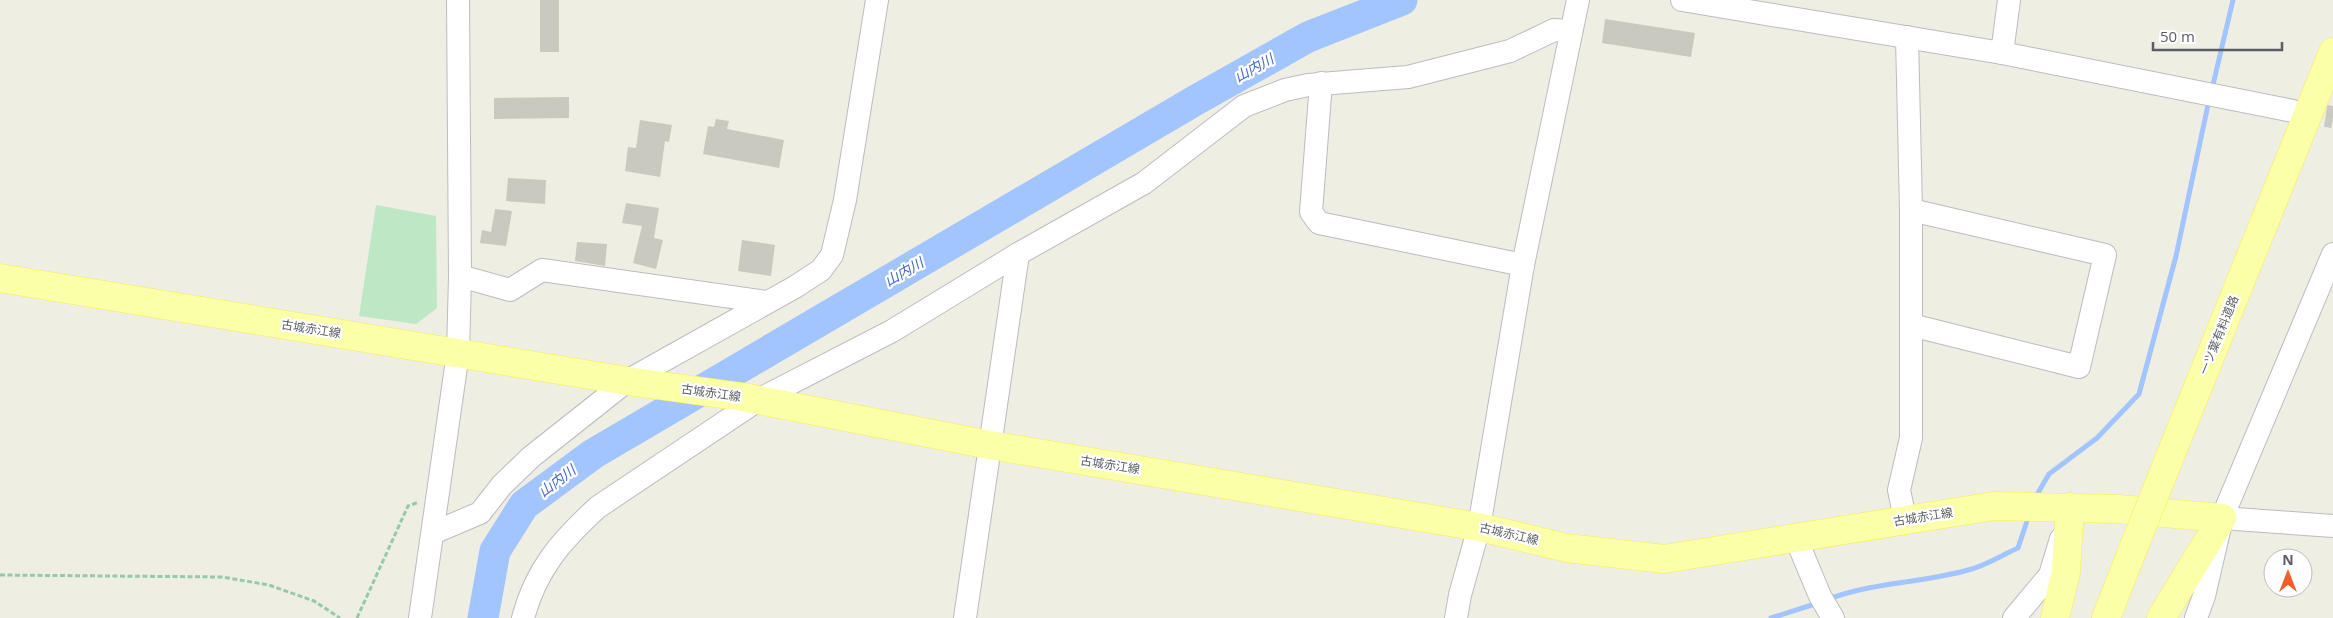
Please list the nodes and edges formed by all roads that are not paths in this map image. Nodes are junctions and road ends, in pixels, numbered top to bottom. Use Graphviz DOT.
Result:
graph roads {
  1 [pos="458,0"];
  2 [pos="877,0"];
  3 [pos="1578,0"];
  4 [pos="1682,0"];
  5 [pos="2009,0"];
  6 [pos="1571,31"];
  7 [pos="1907,37"];
  8 [pos="2333,52"];
  9 [pos="2002,53"];
  10 [pos="1321,82"];
  11 [pos="2293,111"];
  12 [pos="1911,210"];
  13 [pos="1018,254"];
  14 [pos="2333,254"];
  15 [pos="1523,265"];
  16 [pos="460,276"];
  17 [pos="0,278"];
  18 [pos="766,302"];
  19 [pos="1911,325"];
  20 [pos="458,353"];
  21 [pos="635,382"];
  22 [pos="751,399"];
  23 [pos="990,445"];
  24 [pos="2070,507"];
  25 [pos="2222,518"];
  26 [pos="1905,519"];
  27 [pos="2333,526"];
  28 [pos="1479,527"];
  29 [pos="433,533"];
  30 [pos="1794,536"];
  31 [pos="420,618"];
  32 [pos="522,618"];
  33 [pos="965,618"];
  34 [pos="1456,618"];
  35 [pos="1832,618"];
  36 [pos="2014,618"];
  37 [pos="2055,618"];
  38 [pos="2106,618"];
  39 [pos="2161,618"];
  40 [pos="2196,618"];
  1 -- 16 [label="street"];
  2 -- 18 [label="street"];
  3 -- 6 [label="street"];
  4 -- 7 [label="street"];
  5 -- 9 [label="street"];
  6 -- 10 [label="street"];
  6 -- 15 [label="street"];
  7 -- 9 [label="street"];
  7 -- 12 [label="street"];
  8 -- 38 [label="main road, 一ツ葉有料道路, bridge"];
  9 -- 11 [label="street"];
  10 -- 13 [label="street"];
  10 -- 15 [label="street"];
  12 -- 19 [label="street"];
  12 -- 19 [label="street"];
  13 -- 22 [label="street"];
  13 -- 23 [label="street"];
  14 -- 25 [label="street"];
  15 -- 28 [label="street"];
  16 -- 18 [label="street"];
  16 -- 20 [label="street"];
  17 -- 20 [label="main road, 古城赤江線"];
  18 -- 21 [label="street"];
  19 -- 26 [label="street"];
  20 -- 21 [label="main road, 古城赤江線"];
  20 -- 29 [label="street"];
  21 -- 22 [label="main road, 古城赤江線"];
  21 -- 29 [label="street"];
  22 -- 23 [label="main road, 古城赤江線"];
  22 -- 32 [label="street"];
  23 -- 28 [label="main road, 古城赤江線"];
  23 -- 33 [label="street"];
  24 -- 25 [label="main road, 古城赤江線"];
  24 -- 26 [label="main road, 古城赤江線"];
  24 -- 36 [label="street"];
  24 -- 37 [label="main road"];
  25 -- 27 [label="street"];
  25 -- 39 [label="main road"];
  25 -- 40 [label="street"];
  26 -- 30 [label="main road, 古城赤江線"];
  28 -- 30 [label="main road, 古城赤江線"];
  28 -- 34 [label="street"];
  29 -- 31 [label="street"];
  30 -- 35 [label="street"];
}
